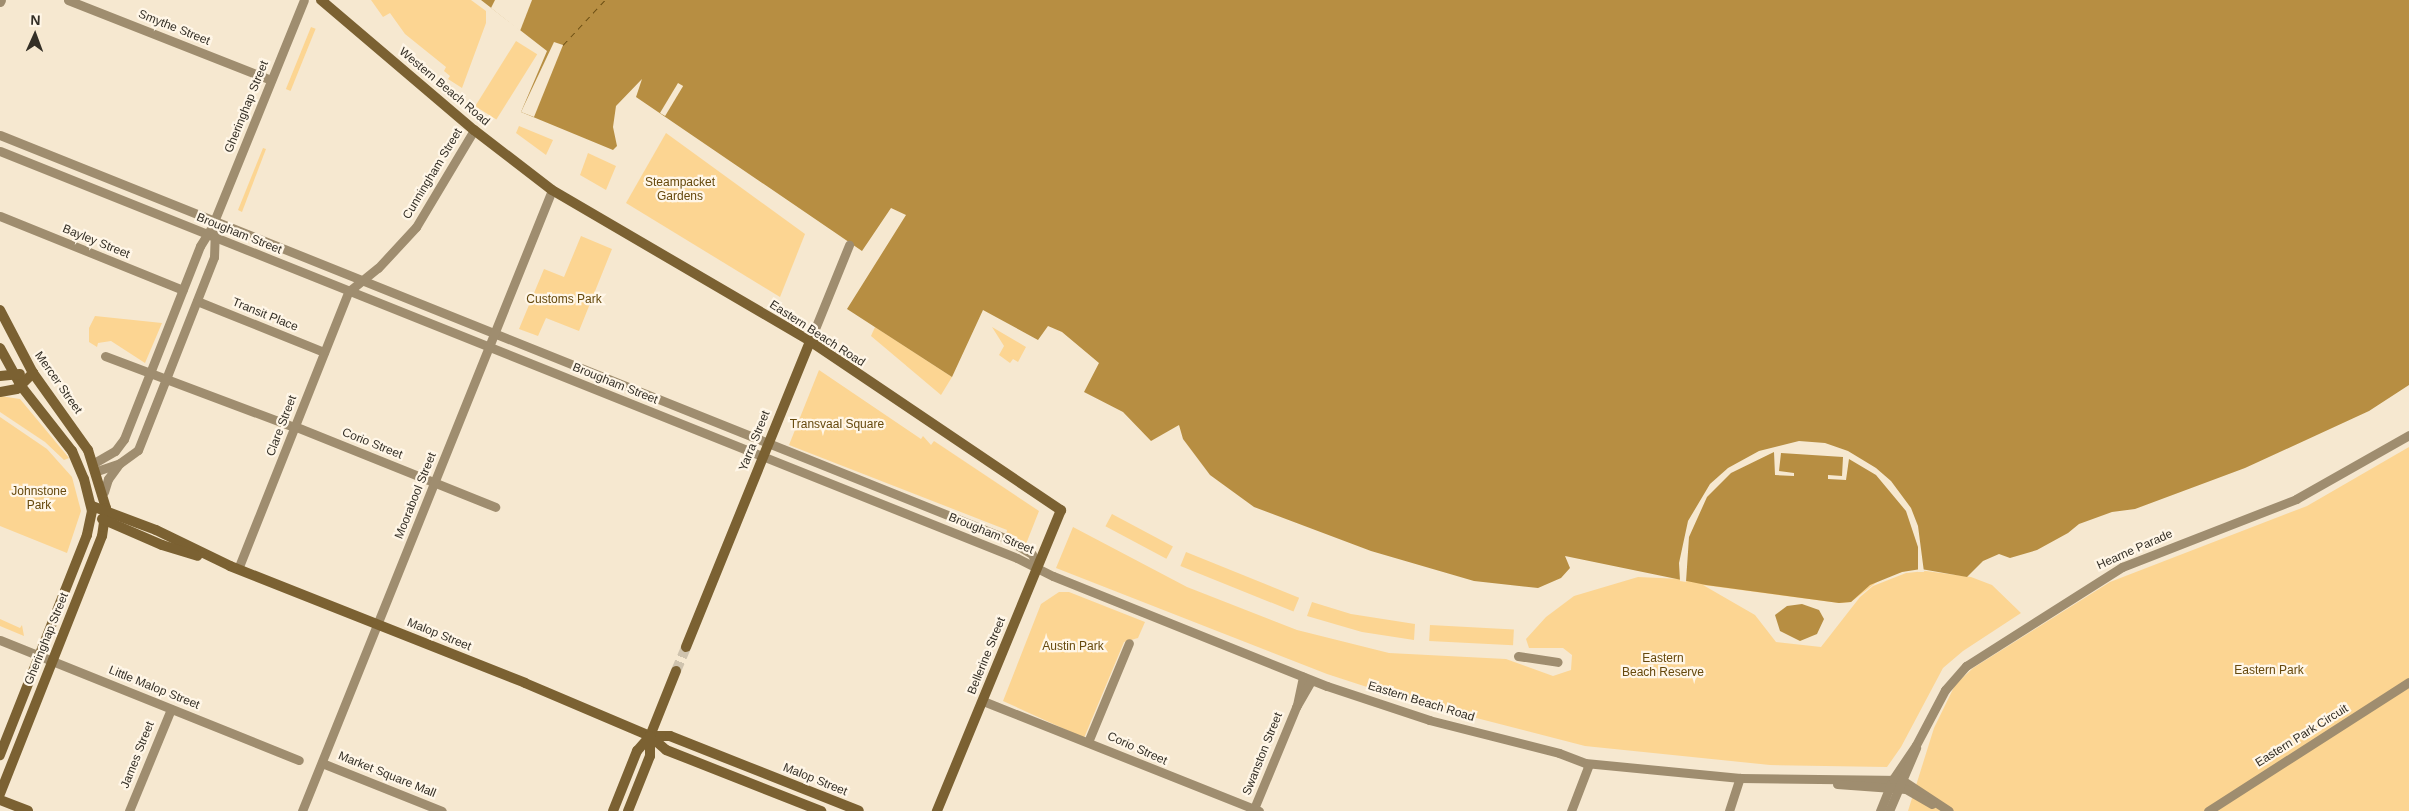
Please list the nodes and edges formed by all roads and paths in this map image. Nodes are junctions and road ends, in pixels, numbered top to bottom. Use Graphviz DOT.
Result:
graph roads {
  1 [pos="68,0"];
  2 [pos="304,0"];
  3 [pos="321,0"];
  4 [pos="271,80"];
  5 [pos="474,130"];
  6 [pos="0,135"];
  7 [pos="0,151"];
  8 [pos="552,190"];
  9 [pos="0,216"];
  10 [pos="214,224"];
  11 [pos="207,234"];
  12 [pos="217,238"];
  13 [pos="849,245"];
  14 [pos="364,281"];
  15 [pos="184,290"];
  16 [pos="348,292"];
  17 [pos="197,301"];
  18 [pos="0,310"];
  19 [pos="494,334"];
  20 [pos="810,341"];
  21 [pos="489,347"];
  22 [pos="0,348"];
  23 [pos="324,352"];
  24 [pos="105,356"];
  25 [pos="33,373"];
  26 [pos="14,374"];
  27 [pos="150,374"];
  28 [pos="0,376"];
  29 [pos="165,380"];
  30 [pos="21,386"];
  31 [pos="0,392"];
  32 [pos="294,426"];
  33 [pos="2409,435"];
  34 [pos="768,443"];
  35 [pos="762,456"];
  36 [pos="120,464"];
  37 [pos="96,467"];
  38 [pos="82,473"];
  39 [pos="434,483"];
  40 [pos="104,492"];
  41 [pos="92,506"];
  42 [pos="496,507"];
  43 [pos="934,510"];
  44 [pos="1061,510"];
  45 [pos="106,518"];
  46 [pos="929,522"];
  47 [pos="1037,567"];
  48 [pos="238,569"];
  49 [pos="66,587"];
  50 [pos="80,592"];
  51 [pos="378,624"];
  52 [pos="0,640"];
  53 [pos="1129,643"];
  54 [pos="686,647"];
  55 [pos="39,656"];
  56 [pos="1518,656"];
  57 [pos="53,661"];
  58 [pos="1558,662"];
  59 [pos="676,671"];
  60 [pos="1307,679"];
  61 [pos="2409,682"];
  62 [pos="983,701"];
  63 [pos="171,709"];
  64 [pos="650,736"];
  65 [pos="1086,742"];
  66 [pos="0,755"];
  67 [pos="727,759"];
  68 [pos="299,760"];
  69 [pos="322,763"];
  70 [pos="1589,764"];
  71 [pos="722,772"];
  72 [pos="1740,778"];
  73 [pos="1896,784"];
  74 [pos="0,793"];
  75 [pos="0,800"];
  76 [pos="438,810"];
  77 [pos="1255,810"];
  78 [pos="28,811"];
  79 [pos="129,811"];
  80 [pos="302,811"];
  81 [pos="614,811"];
  82 [pos="628,811"];
  83 [pos="821,811"];
  84 [pos="859,811"];
  85 [pos="937,811"];
  86 [pos="1571,811"];
  87 [pos="1729,811"];
  88 [pos="1880,811"];
  89 [pos="1888,811"];
  90 [pos="1940,811"];
  91 [pos="1949,811"];
  92 [pos="2208,811"];
  1 -- 4 [label="street, Smythe Street"];
  2 -- 4 [label="street, Gheringhap Street"];
  3 -- 5 [label="street, Western Beach Road"];
  4 -- 10 [label="street, Gheringhap Street"];
  5 -- 8 [label="street, Western Beach Road"];
  5 -- 14 [label="street, Cunningham Street"];
  6 -- 10 [label="street, Brougham Street"];
  7 -- 11 [label="street, Brougham Street"];
  8 -- 19 [label="street, Moorabool Street"];
  8 -- 20 [label="street, Eastern Beach Road"];
  9 -- 15 [label="street, Bayley Street"];
  10 -- 11 [label="street, Gheringhap Street"];
  10 -- 12 [label="street, Gheringhap Street"];
  10 -- 14 [label="street, Brougham Street"];
  11 -- 12 [label="street, Brougham Street"];
  11 -- 15 [label="street, Gheringhap Street"];
  12 -- 16 [label="street, Brougham Street"];
  12 -- 17 [label="street, Gheringhap Street"];
  13 -- 20 [label="street, Yarra Street"];
  14 -- 16 [label="street, Cunningham Street"];
  14 -- 19 [label="street, Brougham Street"];
  15 -- 27 [label="street, Gheringhap Street"];
  16 -- 21 [label="street, Brougham Street"];
  16 -- 23 [label="street, Clare Street"];
  17 -- 23 [label="street, Transit Place"];
  17 -- 29 [label="street, Gheringhap Street"];
  18 -- 25 [label="street, Mercer Street"];
  19 -- 21 [label="street, Moorabool Street"];
  19 -- 34 [label="street, Brougham Street"];
  20 -- 34 [label="street, Yarra Street"];
  20 -- 44 [label="street, Eastern Beach Road"];
  21 -- 35 [label="street, Brougham Street"];
  21 -- 39 [label="street, Moorabool Street"];
  22 -- 26 [label="street"];
  23 -- 32 [label="street, Clare Street"];
  24 -- 27 [label="street, Corio Street"];
  25 -- 26 [label="street"];
  25 -- 30 [label="street"];
  25 -- 37 [label="street, Mercer Street"];
  26 -- 28 [label="street"];
  26 -- 30 [label="street"];
  27 -- 29 [label="street, Corio Street"];
  27 -- 37 [label="street, Gheringhap Street"];
  29 -- 32 [label="street, Corio Street"];
  29 -- 36 [label="street, Gheringhap Street"];
  30 -- 31 [label="street"];
  30 -- 38 [label="street"];
  32 -- 39 [label="street, Corio Street"];
  32 -- 48 [label="street, Clare Street"];
  33 -- 73 [label="street, Hearne Parade"];
  34 -- 35 [label="street, Yarra Street"];
  34 -- 43 [label="street, Brougham Street"];
  35 -- 46 [label="street, Brougham Street"];
  35 -- 54 [label="street, Yarra Street"];
  36 -- 37 [label="street, Gheringhap Street"];
  36 -- 40 [label="street, Gheringhap Street"];
  37 -- 38 [label="street, Gheringhap Street"];
  37 -- 40 [label="street, Gheringhap Street"];
  38 -- 41 [label="street, Gheringhap Street"];
  39 -- 42 [label="street, Corio Street"];
  39 -- 51 [label="street, Moorabool Street"];
  40 -- 45 [label="street, Gheringhap Street"];
  41 -- 45 [label="street, Malop Street"];
  41 -- 49 [label="street, Gheringhap Street"];
  43 -- 46 [label="street"];
  43 -- 47 [label="street, Brougham Street"];
  44 -- 47 [label="street, Bellerine Street"];
  45 -- 48 [label="street, Malop Street"];
  45 -- 50 [label="street, Gheringhap Street"];
  46 -- 47 [label="street, Brougham Street"];
  47 -- 60 [label="street, Eastern Beach Road"];
  47 -- 62 [label="street, Bellerine Street"];
  48 -- 51 [label="street, Malop Street"];
  49 -- 50 [label="street"];
  49 -- 55 [label="street, Gheringhap Street"];
  50 -- 57 [label="street, Gheringhap Street"];
  51 -- 64 [label="street, Malop Street"];
  51 -- 69 [label="street, Moorabool Street"];
  52 -- 55 [label="street, Little Malop Street"];
  53 -- 65 [label="street"];
  55 -- 57 [label="street, Little Malop Street"];
  55 -- 66 [label="street, Gheringhap Street"];
  56 -- 58 [label="street"];
  57 -- 63 [label="street, Little Malop Street"];
  57 -- 74 [label="street, Gheringhap Street"];
  59 -- 64 [label="street"];
  60 -- 70 [label="street, Eastern Beach Road"];
  60 -- 77 [label="street, Swanston Street"];
  61 -- 92 [label="street, Eastern Park Circuit"];
  62 -- 65 [label="street, Corio Street"];
  62 -- 85 [label="street, Bellerine Street"];
  63 -- 68 [label="street, Little Malop Street"];
  63 -- 79 [label="street, James Street"];
  64 -- 67 [label="street, Malop Street"];
  64 -- 71 [label="street, Malop Street"];
  64 -- 81 [label="street"];
  64 -- 82 [label="street"];
  65 -- 77 [label="street, Corio Street"];
  67 -- 71 [label="street"];
  67 -- 84 [label="street, Malop Street"];
  69 -- 76 [label="street, Market Square Mall"];
  69 -- 80 [label="street, Moorabool Street"];
  70 -- 72 [label="street, Eastern Beach Road"];
  70 -- 86 [label="street"];
  71 -- 83 [label="street, Malop Street"];
  72 -- 73 [label="street, Eastern Beach Road"];
  72 -- 87 [label="street"];
  73 -- 88 [label="street"];
  73 -- 89 [label="street"];
  73 -- 90 [label="street"];
  73 -- 91 [label="street"];
  75 -- 78 [label="street"];
}
